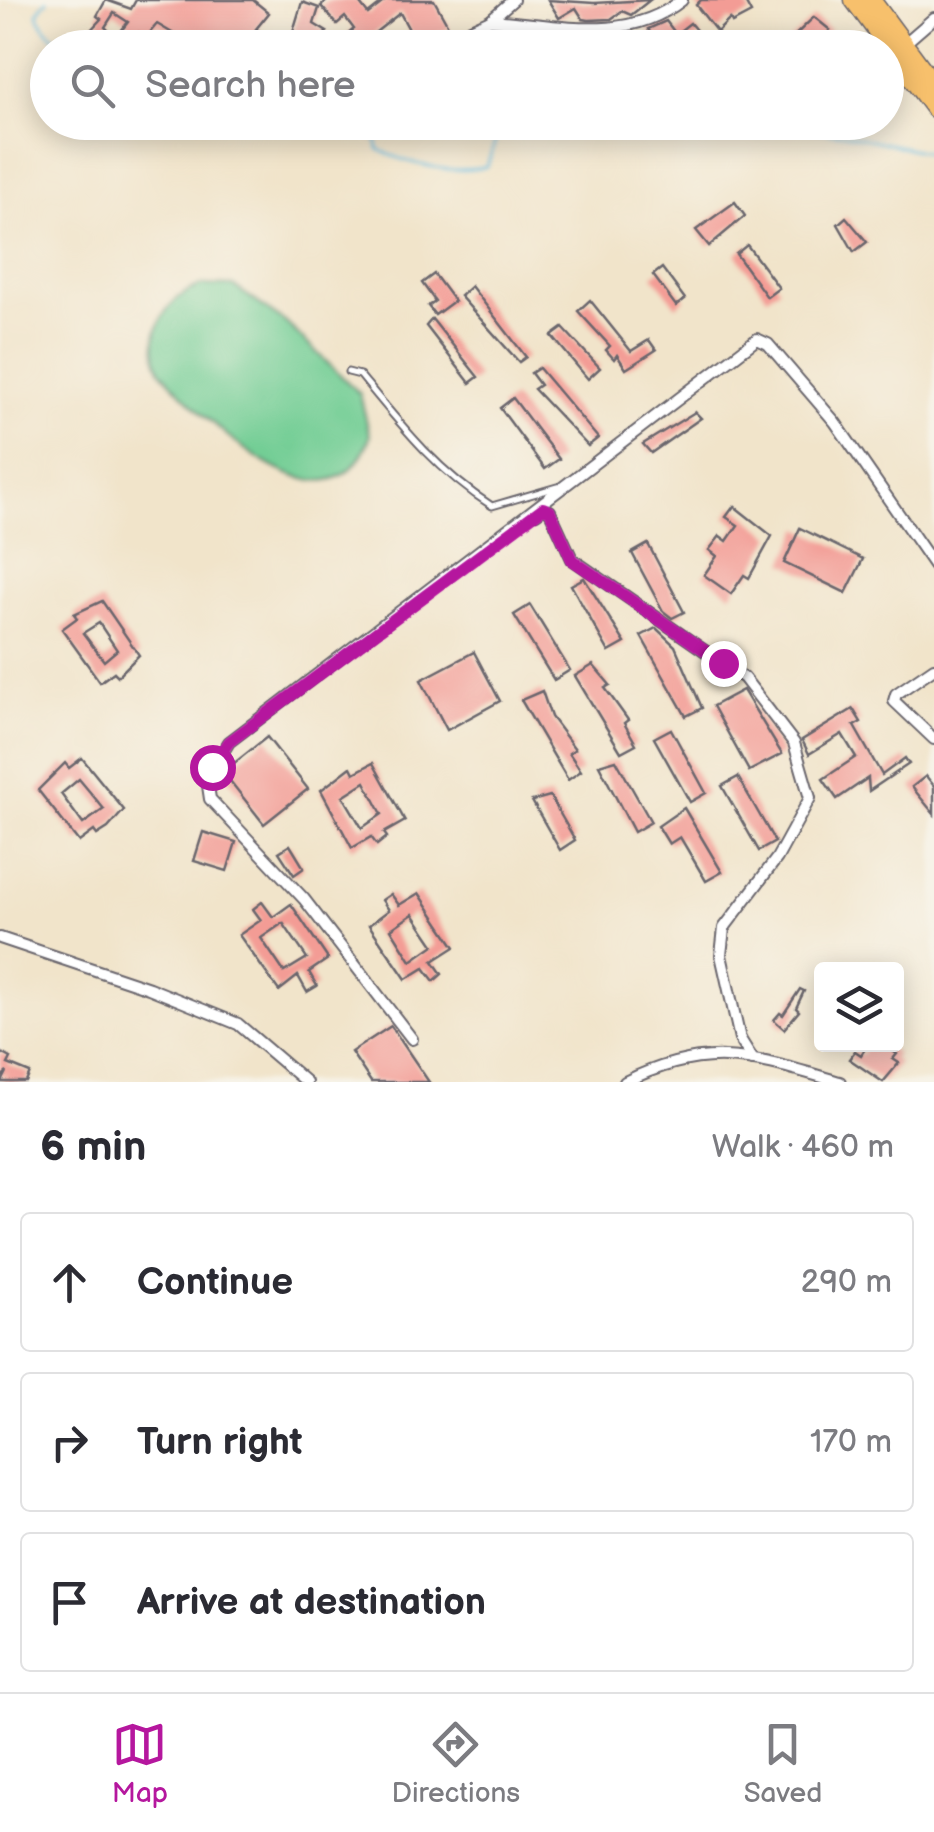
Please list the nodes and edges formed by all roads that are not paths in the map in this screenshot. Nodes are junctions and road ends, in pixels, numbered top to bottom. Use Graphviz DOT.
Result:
graph roads {
  1 [pos="513,0"];
  2 [pos="682,0"];
  3 [pos="854,0"];
  4 [pos="871,0"];
  5 [pos="934,18"];
  6 [pos="490,20"];
  7 [pos="468,30"];
  8 [pos="876,30"];
  9 [pos="894,30"];
  10 [pos="904,44"];
  11 [pos="904,68"];
  12 [pos="934,85"];
  13 [pos="934,108"];
  14 [pos="348,372"];
  15 [pos="564,484"];
  16 [pos="517,524"];
  17 [pos="934,565"];
  18 [pos="934,668"];
  19 [pos="934,739"];
  20 [pos="0,938"];
  21 [pos="412,1039"];
  22 [pos="753,1060"];
  23 [pos="306,1082"];
  24 [pos="625,1082"];
  25 [pos="840,1082"];
  1 -- 6 [label="street"];
  2 -- 6 [label="street"];
  3 -- 8 [label="highway"];
  4 -- 9 [label="highway"];
  5 -- 10 [label="street"];
  6 -- 7 [label="street"];
  10 -- 12 [label="highway"];
  11 -- 13 [label="highway"];
  14 -- 15 [label="lane"];
  15 -- 16 [label="street"];
  15 -- 17 [label="street"];
  16 -- 21 [label="street"];
  16 -- 22 [label="street"];
  18 -- 19 [label="street"];
  20 -- 23 [label="street"];
  22 -- 24 [label="street"];
  22 -- 25 [label="street"];
}
